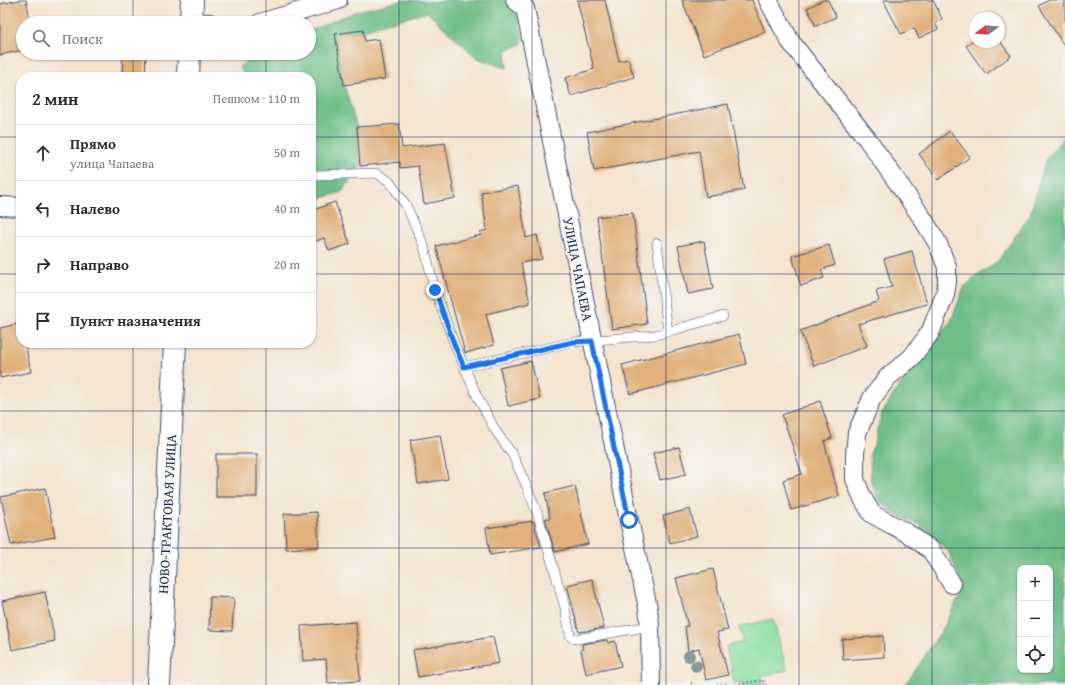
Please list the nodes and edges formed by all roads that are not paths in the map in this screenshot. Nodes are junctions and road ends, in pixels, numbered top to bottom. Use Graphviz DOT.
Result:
graph roads {
  1 [pos="192,0"];
  2 [pos="338,0"];
  3 [pos="768,0"];
  4 [pos="523,3"];
  5 [pos="195,16"];
  6 [pos="284,16"];
  7 [pos="189,60"];
  8 [pos="188,72"];
  9 [pos="316,175"];
  10 [pos="0,206"];
  11 [pos="16,207"];
  12 [pos="657,243"];
  13 [pos="723,316"];
  14 [pos="668,332"];
  15 [pos="592,341"];
  16 [pos="175,348"];
  17 [pos="464,367"];
  18 [pos="952,584"];
  19 [pos="650,626"];
  20 [pos="159,685"];
  21 [pos="651,685"];
  1 -- 5 [label="main road"];
  2 -- 6 [label="street"];
  3 -- 18 [label="street"];
  4 -- 15 [label="street, УЛИЦА ЧАПАЕВА"];
  7 -- 8 [label="main road"];
  9 -- 17 [label="lane"];
  10 -- 11 [label="street"];
  12 -- 14 [label="lane"];
  13 -- 14 [label="lane"];
  14 -- 15 [label="lane"];
  15 -- 17 [label="lane"];
  15 -- 19 [label="street, УЛИЦА ЧАПАЕВА"];
  16 -- 20 [label="main road, НОВО-ТРАКТОВАЯ УЛИЦА"];
  17 -- 19 [label="lane"];
  19 -- 21 [label="street, УЛИЦА ЧАПАЕВА"];
}
